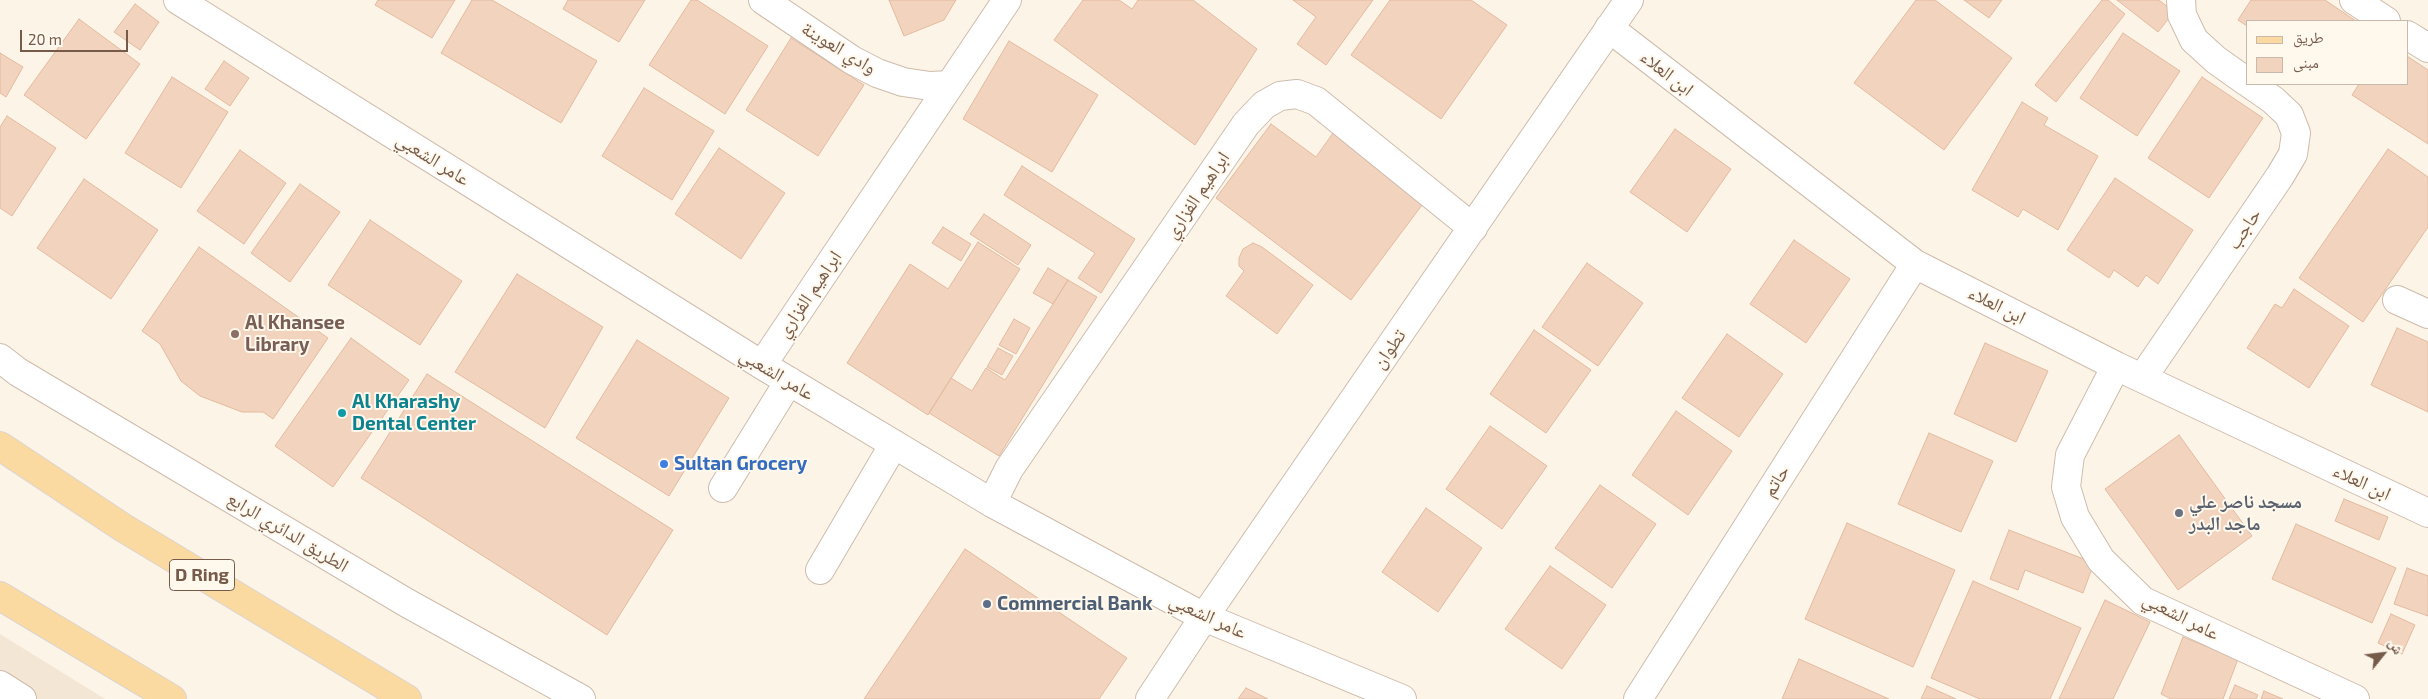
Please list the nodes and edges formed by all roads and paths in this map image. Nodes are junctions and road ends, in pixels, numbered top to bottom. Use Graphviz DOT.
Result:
graph roads {
  1 [pos="178,0"];
  2 [pos="763,0"];
  3 [pos="1007,0"];
  4 [pos="1628,0"];
  5 [pos="2354,0"];
  6 [pos="2181,8"];
  7 [pos="2384,20"];
  8 [pos="1609,28"];
  9 [pos="2408,36"];
  10 [pos="2428,48"];
  11 [pos="2246,82"];
  12 [pos="950,85"];
  13 [pos="2251,85"];
  14 [pos="1473,228"];
  15 [pos="1914,264"];
  16 [pos="2397,300"];
  17 [pos="2428,314"];
  18 [pos="0,358"];
  19 [pos="762,365"];
  20 [pos="2116,366"];
  21 [pos="2143,378"];
  22 [pos="788,381"];
  23 [pos="894,444"];
  24 [pos="0,446"];
  25 [pos="723,488"];
  26 [pos="992,503"];
  27 [pos="2428,513"];
  28 [pos="820,570"];
  29 [pos="0,596"];
  30 [pos="1204,617"];
  31 [pos="0,685"];
  32 [pos="22,699"];
  33 [pos="172,699"];
  34 [pos="407,699"];
  35 [pos="581,699"];
  36 [pos="1150,699"];
  37 [pos="1402,699"];
  38 [pos="1638,699"];
  39 [pos="2355,699"];
  1 -- 19 [label="street, عامر الشعبي"];
  2 -- 12 [label="street, وادي العوينة"];
  3 -- 12 [label="street, ابراهيم الفزاري"];
  4 -- 8 [label="street, تطوان"];
  5 -- 7 [label="street"];
  6 -- 11 [label="street, حاجب"];
  8 -- 14 [label="street, تطوان"];
  8 -- 15 [label="street, ابن العلاء"];
  9 -- 10 [label="street"];
  12 -- 19 [label="street, ابراهيم الفزاري"];
  13 -- 21 [label="street, حاجب"];
  14 -- 26 [label="street, ابراهيم الفزاري"];
  14 -- 30 [label="street, تطوان"];
  15 -- 20 [label="street, ابن العلاء"];
  15 -- 38 [label="street, حاتم"];
  16 -- 17 [label="street"];
  18 -- 35 [label="street, الطريق الدائري الرابع"];
  19 -- 22 [label="street, عامر الشعبي"];
  20 -- 21 [label="street, ابن العلاء"];
  20 -- 39 [label="street, عامر الشعبي"];
  21 -- 27 [label="street, ابن العلاء"];
  22 -- 23 [label="street, عامر الشعبي"];
  22 -- 25 [label="street"];
  23 -- 26 [label="street, عامر الشعبي"];
  23 -- 28 [label="street"];
  24 -- 34 [label="main road, D Ring"];
  26 -- 30 [label="street, عامر الشعبي"];
  29 -- 33 [label="main road"];
  30 -- 36 [label="street, تطوان"];
  30 -- 37 [label="street, عامر الشعبي"];
  31 -- 32 [label="street"];
}
